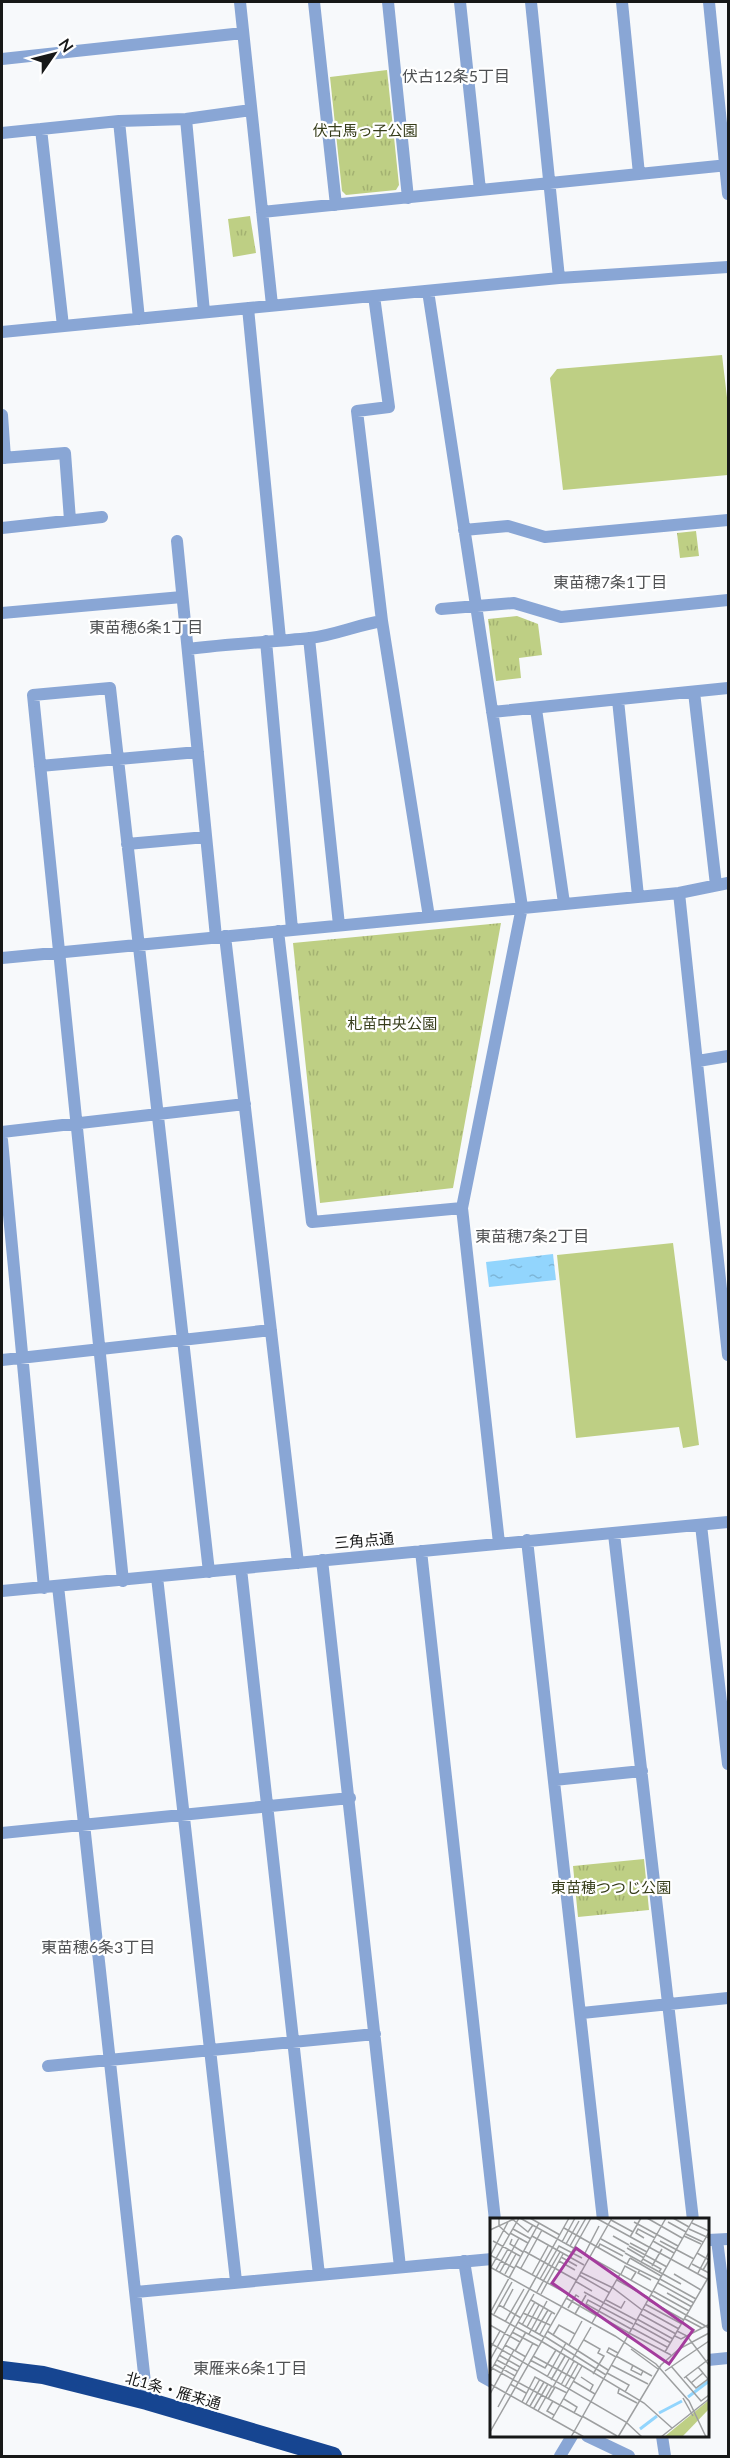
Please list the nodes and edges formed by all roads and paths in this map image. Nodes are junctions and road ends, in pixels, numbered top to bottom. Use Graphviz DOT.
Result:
graph roads {
  1 [pos="240,2"];
  2 [pos="314,2"];
  3 [pos="388,2"];
  4 [pos="460,2"];
  5 [pos="531,2"];
  6 [pos="622,2"];
  7 [pos="709,2"];
  8 [pos="243,33"];
  9 [pos="729,54"];
  10 [pos="714,56"];
  11 [pos="2,59"];
  12 [pos="251,110"];
  13 [pos="186,119"];
  14 [pos="119,121"];
  15 [pos="41,129"];
  16 [pos="2,133"];
  17 [pos="727,166"];
  18 [pos="639,174"];
  19 [pos="549,184"];
  20 [pos="480,190"];
  21 [pos="729,194"];
  22 [pos="408,198"];
  23 [pos="336,205"];
  24 [pos="262,212"];
  25 [pos="729,267"];
  26 [pos="559,278"];
  27 [pos="428,291"];
  28 [pos="374,296"];
  29 [pos="272,305"];
  30 [pos="248,308"];
  31 [pos="204,312"];
  32 [pos="139,319"];
  33 [pos="63,326"];
  34 [pos="2,332"];
  35 [pos="2,415"];
  36 [pos="3,458"];
  37 [pos="102,517"];
  38 [pos="70,520"];
  39 [pos="729,520"];
  40 [pos="2,528"];
  41 [pos="464,530"];
  42 [pos="177,541"];
  43 [pos="182,597"];
  44 [pos="729,600"];
  45 [pos="476,606"];
  46 [pos="441,609"];
  47 [pos="2,613"];
  48 [pos="382,621"];
  49 [pos="309,638"];
  50 [pos="280,639"];
  51 [pos="266,641"];
  52 [pos="188,649"];
  53 [pos="729,688"];
  54 [pos="694,692"];
  55 [pos="618,700"];
  56 [pos="536,709"];
  57 [pos="492,712"];
  58 [pos="198,752"];
  59 [pos="119,759"];
  60 [pos="39,766"];
  61 [pos="206,837"];
  62 [pos="127,844"];
  63 [pos="729,883"];
  64 [pos="716,885"];
  65 [pos="679,893"];
  66 [pos="638,896"];
  67 [pos="564,903"];
  68 [pos="522,906"];
  69 [pos="429,917"];
  70 [pos="339,925"];
  71 [pos="292,929"];
  72 [pos="278,931"];
  73 [pos="221,937"];
  74 [pos="138,945"];
  75 [pos="57,954"];
  76 [pos="2,958"];
  77 [pos="729,1056"];
  78 [pos="698,1061"];
  79 [pos="245,1104"];
  80 [pos="157,1114"];
  81 [pos="75,1124"];
  82 [pos="2,1132"];
  83 [pos="2,1140"];
  84 [pos="462,1208"];
  85 [pos="271,1330"];
  86 [pos="183,1340"];
  87 [pos="98,1350"];
  88 [pos="729,1355"];
  89 [pos="22,1359"];
  90 [pos="2,1360"];
  91 [pos="729,1522"];
  92 [pos="701,1525"];
  93 [pos="614,1534"];
  94 [pos="527,1540"];
  95 [pos="499,1543"];
  96 [pos="421,1551"];
  97 [pos="322,1560"];
  98 [pos="298,1563"];
  99 [pos="241,1569"];
  100 [pos="209,1572"];
  101 [pos="157,1577"];
  102 [pos="123,1581"];
  103 [pos="58,1586"];
  104 [pos="44,1588"];
  105 [pos="2,1591"];
  106 [pos="728,1762"];
  107 [pos="642,1771"];
  108 [pos="554,1780"];
  109 [pos="350,1798"];
  110 [pos="267,1807"];
  111 [pos="184,1815"];
  112 [pos="83,1825"];
  113 [pos="2,1833"];
  114 [pos="729,1998"];
  115 [pos="669,2005"];
  116 [pos="582,2013"];
  117 [pos="375,2034"];
  118 [pos="292,2041"];
  119 [pos="210,2048"];
  120 [pos="109,2060"];
  121 [pos="48,2066"];
  122 [pos="495,2218"];
  123 [pos="603,2218"];
  124 [pos="693,2218"];
  125 [pos="718,2240"];
  126 [pos="490,2259"];
  127 [pos="464,2261"];
  128 [pos="400,2266"];
  129 [pos="318,2275"];
  130 [pos="236,2281"];
  131 [pos="136,2292"];
  132 [pos="729,2326"];
  133 [pos="729,2358"];
  134 [pos="709,2360"];
  135 [pos="2,2370"];
  136 [pos="490,2381"];
  137 [pos="147,2401"];
  138 [pos="571,2437"];
  139 [pos="589,2437"];
  140 [pos="662,2437"];
  141 [pos="333,2457"];
  142 [pos="560,2457"];
  143 [pos="629,2457"];
  144 [pos="665,2457"];
  1 -- 8 [label="street"];
  2 -- 23 [label="street"];
  3 -- 22 [label="street"];
  4 -- 20 [label="street"];
  5 -- 19 [label="street"];
  6 -- 18 [label="street"];
  7 -- 10 [label="street"];
  8 -- 11 [label="street"];
  8 -- 12 [label="street"];
  9 -- 10 [label="street"];
  10 -- 17 [label="street"];
  12 -- 13 [label="street"];
  12 -- 24 [label="street"];
  13 -- 14 [label="street"];
  13 -- 31 [label="street"];
  14 -- 15 [label="street"];
  14 -- 32 [label="street"];
  15 -- 16 [label="street"];
  15 -- 33 [label="street"];
  17 -- 18 [label="street"];
  17 -- 21 [label="street"];
  18 -- 19 [label="street"];
  19 -- 20 [label="street"];
  19 -- 26 [label="street"];
  20 -- 22 [label="street"];
  22 -- 23 [label="street"];
  23 -- 24 [label="street"];
  24 -- 29 [label="street"];
  25 -- 26 [label="street"];
  26 -- 27 [label="street"];
  27 -- 28 [label="street"];
  27 -- 41 [label="street"];
  28 -- 29 [label="street"];
  28 -- 48 [label="street"];
  29 -- 30 [label="street"];
  30 -- 31 [label="street"];
  30 -- 50 [label="street"];
  31 -- 32 [label="street"];
  32 -- 33 [label="street"];
  33 -- 34 [label="street"];
  35 -- 36 [label="street"];
  36 -- 38 [label="street"];
  37 -- 38 [label="street"];
  38 -- 40 [label="street"];
  39 -- 41 [label="street"];
  41 -- 45 [label="street"];
  42 -- 43 [label="street"];
  43 -- 47 [label="street"];
  43 -- 52 [label="street"];
  44 -- 45 [label="street"];
  45 -- 46 [label="street"];
  45 -- 57 [label="street"];
  48 -- 49 [label="street"];
  48 -- 69 [label="street"];
  49 -- 50 [label="street"];
  49 -- 70 [label="street"];
  50 -- 51 [label="street"];
  51 -- 52 [label="street"];
  51 -- 71 [label="street"];
  52 -- 58 [label="street"];
  53 -- 54 [label="street"];
  54 -- 55 [label="street"];
  54 -- 64 [label="street"];
  55 -- 56 [label="street"];
  55 -- 66 [label="street"];
  56 -- 57 [label="street"];
  56 -- 67 [label="street"];
  57 -- 68 [label="street"];
  58 -- 59 [label="street"];
  58 -- 61 [label="street"];
  59 -- 60 [label="street"];
  59 -- 60 [label="street"];
  59 -- 62 [label="street"];
  60 -- 75 [label="street"];
  61 -- 62 [label="street"];
  61 -- 73 [label="street"];
  62 -- 74 [label="street"];
  63 -- 64 [label="street"];
  64 -- 65 [label="street"];
  65 -- 66 [label="street"];
  65 -- 78 [label="street"];
  66 -- 67 [label="street"];
  67 -- 68 [label="street"];
  68 -- 69 [label="street"];
  68 -- 84 [label="street"];
  69 -- 70 [label="street"];
  70 -- 71 [label="street"];
  71 -- 72 [label="street"];
  72 -- 73 [label="street"];
  72 -- 84 [label="street"];
  73 -- 74 [label="street"];
  73 -- 79 [label="street"];
  74 -- 75 [label="street"];
  74 -- 80 [label="street"];
  75 -- 76 [label="street"];
  75 -- 81 [label="street"];
  77 -- 78 [label="street"];
  78 -- 88 [label="street"];
  79 -- 80 [label="street"];
  79 -- 85 [label="street"];
  80 -- 81 [label="street"];
  80 -- 86 [label="street"];
  81 -- 82 [label="street"];
  81 -- 87 [label="street"];
  83 -- 89 [label="street"];
  84 -- 95 [label="street"];
  85 -- 86 [label="street"];
  85 -- 98 [label="street"];
  86 -- 87 [label="street"];
  86 -- 100 [label="street"];
  87 -- 89 [label="street"];
  87 -- 102 [label="street"];
  89 -- 90 [label="street"];
  89 -- 104 [label="street"];
  91 -- 92 [label="street, 三角点通"];
  92 -- 93 [label="street, 三角点通"];
  92 -- 106 [label="street"];
  93 -- 94 [label="street, 三角点通"];
  93 -- 107 [label="street"];
  94 -- 95 [label="street, 三角点通"];
  94 -- 108 [label="street"];
  95 -- 96 [label="street, 三角点通"];
  96 -- 97 [label="street, 三角点通"];
  96 -- 122 [label="street"];
  97 -- 98 [label="street, 三角点通"];
  97 -- 109 [label="street"];
  98 -- 99 [label="street, 三角点通"];
  99 -- 100 [label="street, 三角点通"];
  99 -- 110 [label="street"];
  100 -- 101 [label="street, 三角点通"];
  101 -- 102 [label="street, 三角点通"];
  101 -- 111 [label="street"];
  102 -- 103 [label="street, 三角点通"];
  103 -- 104 [label="street, 三角点通"];
  103 -- 112 [label="street"];
  104 -- 105 [label="street, 三角点通"];
  107 -- 108 [label="street"];
  107 -- 115 [label="street"];
  108 -- 116 [label="street"];
  109 -- 110 [label="street"];
  109 -- 117 [label="street"];
  110 -- 111 [label="street"];
  110 -- 118 [label="street"];
  111 -- 112 [label="street"];
  111 -- 119 [label="street"];
  112 -- 113 [label="street"];
  112 -- 120 [label="street"];
  114 -- 115 [label="street"];
  115 -- 116 [label="street"];
  115 -- 124 [label="street"];
  116 -- 123 [label="street"];
  117 -- 118 [label="street"];
  117 -- 128 [label="street"];
  118 -- 119 [label="street"];
  118 -- 129 [label="street"];
  119 -- 120 [label="street"];
  119 -- 130 [label="street"];
  120 -- 121 [label="street"];
  120 -- 131 [label="street"];
  125 -- 132 [label="street"];
  126 -- 127 [label="street"];
  127 -- 128 [label="street"];
  127 -- 136 [label="street"];
  128 -- 129 [label="street"];
  129 -- 130 [label="street"];
  130 -- 131 [label="street"];
  131 -- 137 [label="street"];
  133 -- 134 [label="street"];
  135 -- 137 [label="highway, 北1条・雁来通"];
  137 -- 141 [label="highway, 北1条・雁来通"];
  138 -- 142 [label="street"];
  139 -- 143 [label="street"];
  140 -- 144 [label="street"];
}
